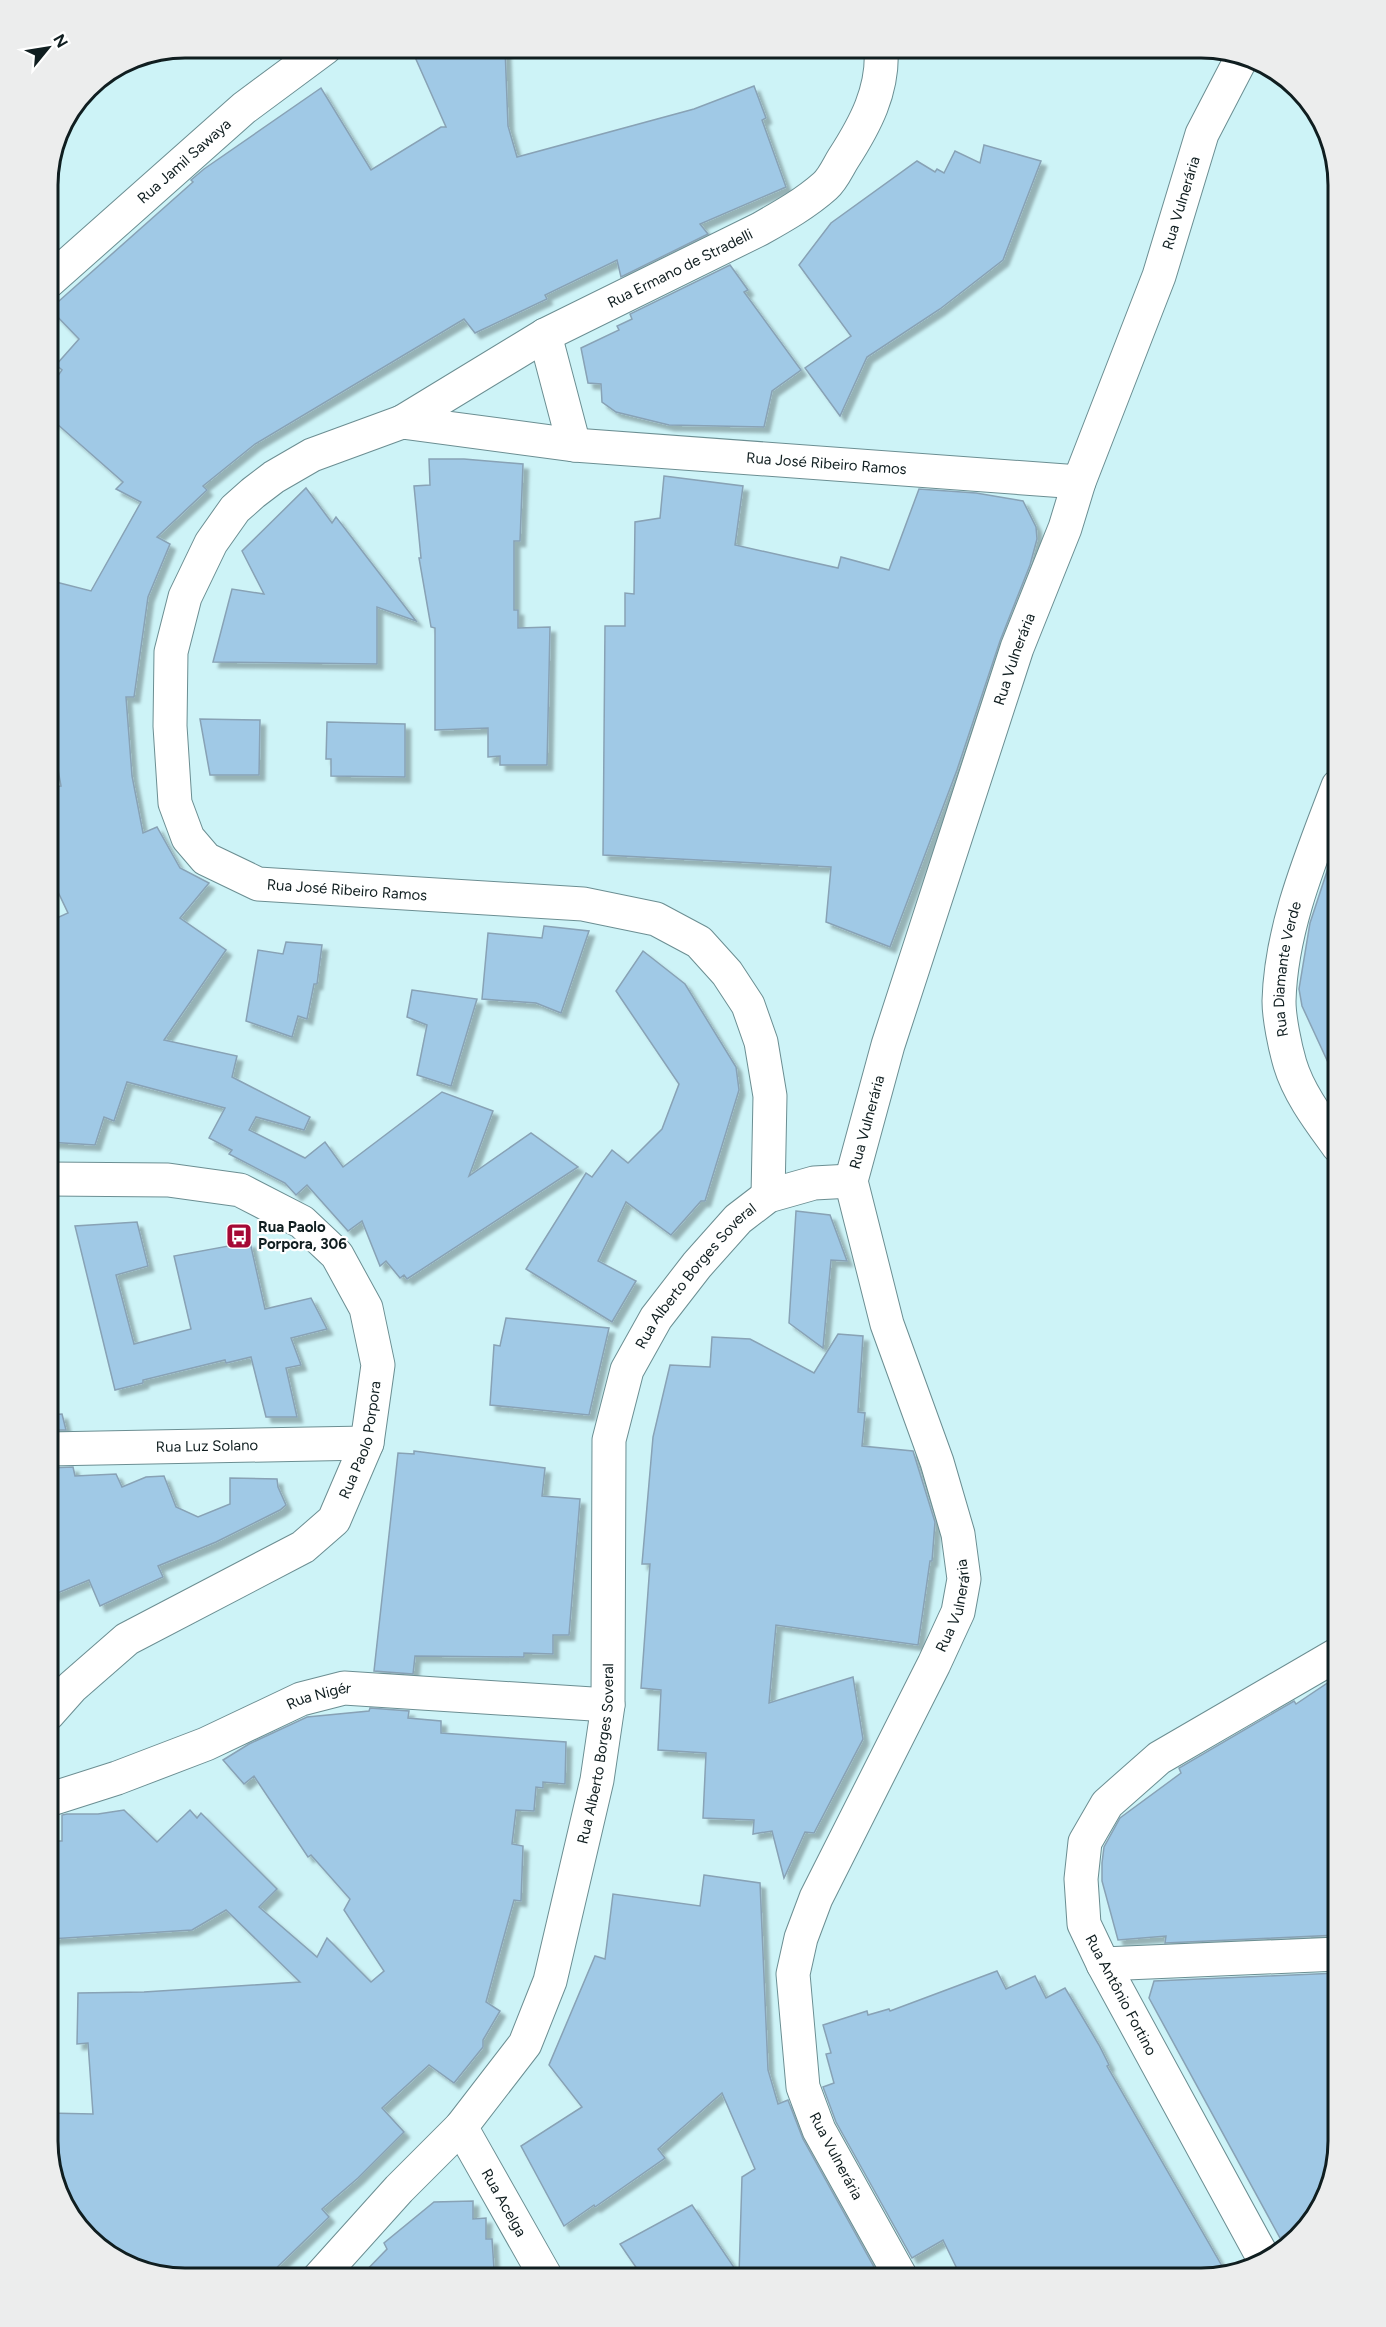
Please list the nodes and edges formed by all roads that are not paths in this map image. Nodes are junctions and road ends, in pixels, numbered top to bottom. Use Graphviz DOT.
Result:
graph roads {
  1 [pos="311,58"];
  2 [pos="882,59"];
  3 [pos="1238,64"];
  4 [pos="59,272"];
  5 [pos="545,335"];
  6 [pos="402,422"];
  7 [pos="574,445"];
  8 [pos="1079,482"];
  9 [pos="1328,812"];
  10 [pos="1328,1132"];
  11 [pos="58,1179"];
  12 [pos="851,1181"];
  13 [pos="768,1196"];
  14 [pos="367,1443"];
  15 [pos="58,1449"];
  16 [pos="1328,1660"];
  17 [pos="58,1702"];
  18 [pos="608,1705"];
  19 [pos="58,1797"];
  20 [pos="1328,1954"];
  21 [pos="1103,1964"];
  22 [pos="461,2127"];
  23 [pos="1261,2253"];
  24 [pos="328,2268"];
  25 [pos="541,2268"];
  26 [pos="896,2268"];
  1 -- 4 [label="street, Rua Jamil Sawaya"];
  2 -- 5 [label="street, Rua Ermano de Stradelli"];
  3 -- 8 [label="street, Rua Vulnerária"];
  5 -- 6 [label="street, Rua Ermano de Stradelli"];
  5 -- 7 [label="street"];
  6 -- 7 [label="street, Rua José Ribeiro Ramos"];
  6 -- 13 [label="street, Rua José Ribeiro Ramos"];
  7 -- 8 [label="street, Rua José Ribeiro Ramos"];
  8 -- 12 [label="street, Rua Vulnerária"];
  9 -- 10 [label="street, Rua Diamante Verde"];
  11 -- 14 [label="street, Rua Paolo Porpora"];
  12 -- 13 [label="street"];
  12 -- 26 [label="street, Rua Vulnerária"];
  13 -- 18 [label="street, Rua Alberto Borges Soveral"];
  14 -- 15 [label="street, Rua Luz Solano"];
  14 -- 17 [label="street, Rua Paolo Porpora"];
  16 -- 21 [label="street, Rua Antônio Fortino"];
  18 -- 19 [label="street, Rua Nigér"];
  18 -- 22 [label="street, Rua Alberto Borges Soveral"];
  20 -- 21 [label="street"];
  21 -- 23 [label="street, Rua Antônio Fortino"];
  22 -- 24 [label="street, Rua Alberto Borges Soveral"];
  22 -- 25 [label="street, Rua Acelga"];
}
